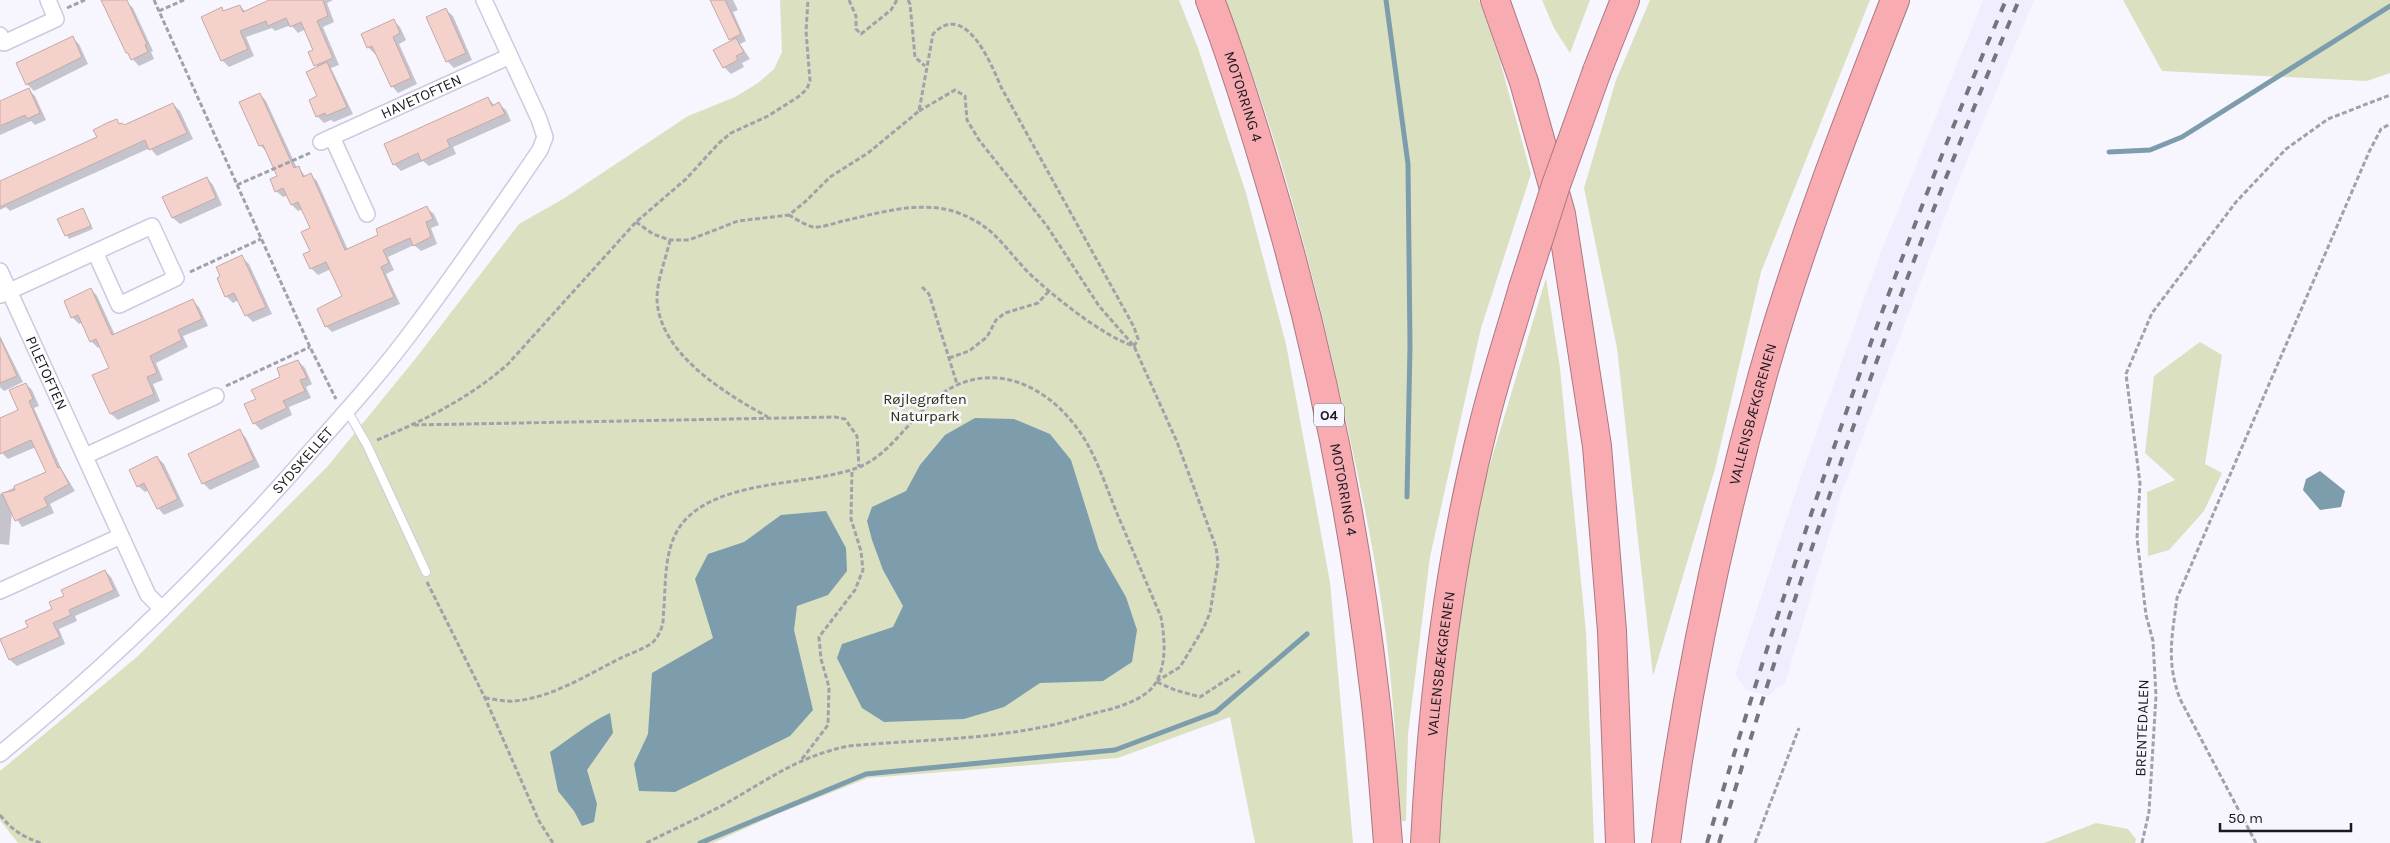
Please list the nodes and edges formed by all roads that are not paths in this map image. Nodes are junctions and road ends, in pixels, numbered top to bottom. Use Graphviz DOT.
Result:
graph roads {
  1 [pos="48,0"];
  2 [pos="484,0"];
  3 [pos="1210,0"];
  4 [pos="1495,0"];
  5 [pos="1625,0"];
  6 [pos="1895,0"];
  7 [pos="0,35"];
  8 [pos="510,56"];
  9 [pos="367,214"];
  10 [pos="95,252"];
  11 [pos="0,271"];
  12 [pos="5,293"];
  13 [pos="216,396"];
  14 [pos="347,410"];
  15 [pos="85,456"];
  16 [pos="121,536"];
  17 [pos="426,572"];
  18 [pos="0,591"];
  19 [pos="162,609"];
  20 [pos="0,754"];
  21 [pos="1388,843"];
  22 [pos="1425,843"];
  23 [pos="1620,843"];
  24 [pos="1666,843"];
  1 -- 7 [label="street"];
  2 -- 8 [label="street"];
  3 -- 21 [label="highway, MOTORRING 4 / O4"];
  4 -- 23 [label="highway"];
  5 -- 22 [label="highway, VALLENSBÆKGRENEN, bridge"];
  6 -- 24 [label="highway, VALLENSBÆKGRENEN"];
  8 -- 9 [label="street, HAVETOFTEN"];
  8 -- 14 [label="street, SYDSKELLET"];
  10 -- 10 [label="street"];
  10 -- 12 [label="street"];
  11 -- 12 [label="street, PILETOFTEN"];
  12 -- 15 [label="street, PILETOFTEN"];
  13 -- 15 [label="street"];
  14 -- 17 [label="lane"];
  14 -- 19 [label="street, SYDSKELLET"];
  15 -- 16 [label="street, PILETOFTEN"];
  16 -- 18 [label="street"];
  16 -- 19 [label="street, PILETOFTEN"];
  19 -- 20 [label="street, SYDSKELLET"];
}
